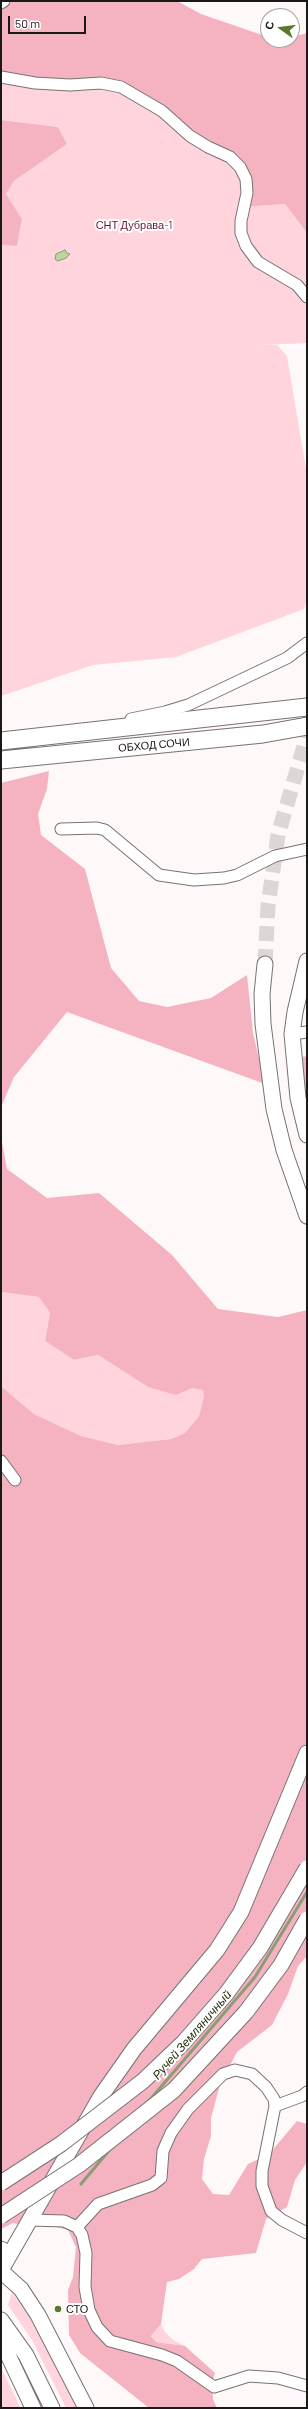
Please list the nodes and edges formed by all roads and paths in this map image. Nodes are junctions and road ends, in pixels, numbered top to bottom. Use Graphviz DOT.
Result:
graph roads {
  1 [pos="4,1"];
  2 [pos="1,3"];
  3 [pos="1,77"];
  4 [pos="307,297"];
  5 [pos="307,644"];
  6 [pos="307,707"];
  7 [pos="307,726"];
  8 [pos="78,733"];
  9 [pos="264,734"];
  10 [pos="307,734"];
  11 [pos="1,741"];
  12 [pos="1,760"];
  13 [pos="61,829"];
  14 [pos="307,849"];
  15 [pos="307,961"];
  16 [pos="265,964"];
  17 [pos="300,1033"];
  18 [pos="307,1135"];
  19 [pos="307,1216"];
  20 [pos="1,1461"];
  21 [pos="15,1480"];
  22 [pos="307,1753"];
  23 [pos="307,1868"];
  24 [pos="307,1919"];
  25 [pos="307,2092"];
  26 [pos="274,2106"];
  27 [pos="1,2183"];
  28 [pos="1,2216"];
  29 [pos="30,2220"];
  30 [pos="77,2227"];
  31 [pos="307,2233"];
  32 [pos="6,2250"];
  33 [pos="1,2270"];
  34 [pos="1,2320"];
  35 [pos="1,2340"];
  36 [pos="307,2386"];
  37 [pos="33,2408"];
  38 [pos="52,2408"];
  39 [pos="86,2408"];
  1 -- 2 [label="street"];
  3 -- 4 [label="street"];
  5 -- 8 [label="street"];
  6 -- 8 [label="highway, ОБХОД СОЧИ"];
  7 -- 9 [label="highway, ОБХОД СОЧИ"];
  8 -- 11 [label="highway, ОБХОД СОЧИ"];
  9 -- 10 [label="main road"];
  9 -- 12 [label="highway, ОБХОД СОЧИ"];
  13 -- 14 [label="street"];
  15 -- 17 [label="main road"];
  16 -- 19 [label="main road"];
  17 -- 18 [label="main road"];
  20 -- 21 [label="street"];
  22 -- 29 [label="main road"];
  23 -- 27 [label="main road, bridge"];
  24 -- 28 [label="main road, bridge"];
  25 -- 26 [label="street"];
  26 -- 30 [label="street"];
  26 -- 31 [label="street"];
  29 -- 30 [label="street"];
  29 -- 32 [label="main road"];
  30 -- 36 [label="street"];
  32 -- 33 [label="main road"];
  33 -- 39 [label="main road"];
  34 -- 38 [label="main road"];
  35 -- 37 [label="main road"];
}
